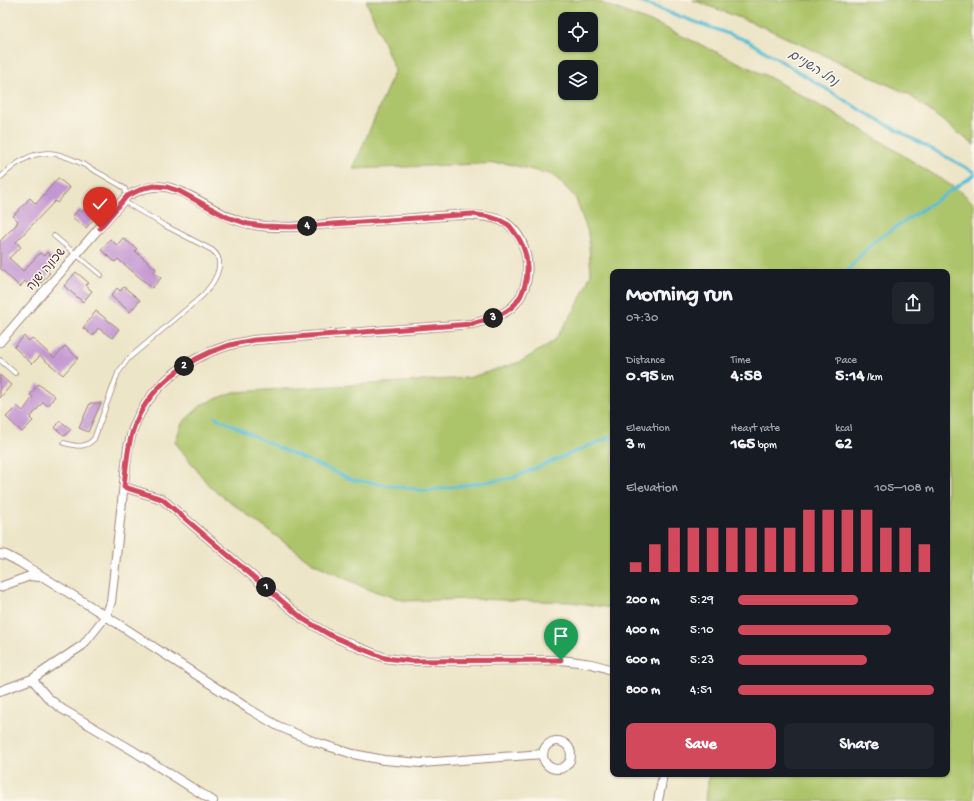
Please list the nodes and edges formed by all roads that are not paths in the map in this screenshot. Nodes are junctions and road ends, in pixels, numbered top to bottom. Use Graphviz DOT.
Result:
graph roads {
  1 [pos="0,178"];
  2 [pos="125,198"];
  3 [pos="54,236"];
  4 [pos="76,255"];
  5 [pos="101,275"];
  6 [pos="0,342"];
  7 [pos="0,360"];
  8 [pos="15,373"];
  9 [pos="64,443"];
  10 [pos="124,487"];
  11 [pos="0,554"];
  12 [pos="42,578"];
  13 [pos="0,587"];
  14 [pos="106,616"];
  15 [pos="610,670"];
  16 [pos="32,679"];
  17 [pos="0,691"];
  18 [pos="543,754"];
  19 [pos="662,777"];
  20 [pos="213,801"];
  21 [pos="658,801"];
  1 -- 2 [label="lane"];
  2 -- 4 [label="street, שכונה ישנה"];
  2 -- 9 [label="lane"];
  2 -- 10 [label="street"];
  3 -- 4 [label="lane"];
  4 -- 5 [label="lane"];
  4 -- 6 [label="street, שכונה ישנה"];
  7 -- 8 [label="lane"];
  10 -- 14 [label="street"];
  10 -- 15 [label="street"];
  11 -- 12 [label="street"];
  12 -- 13 [label="street"];
  12 -- 14 [label="street"];
  14 -- 16 [label="street"];
  14 -- 18 [label="street"];
  16 -- 17 [label="street"];
  16 -- 20 [label="street"];
  19 -- 21 [label="street"];
}
